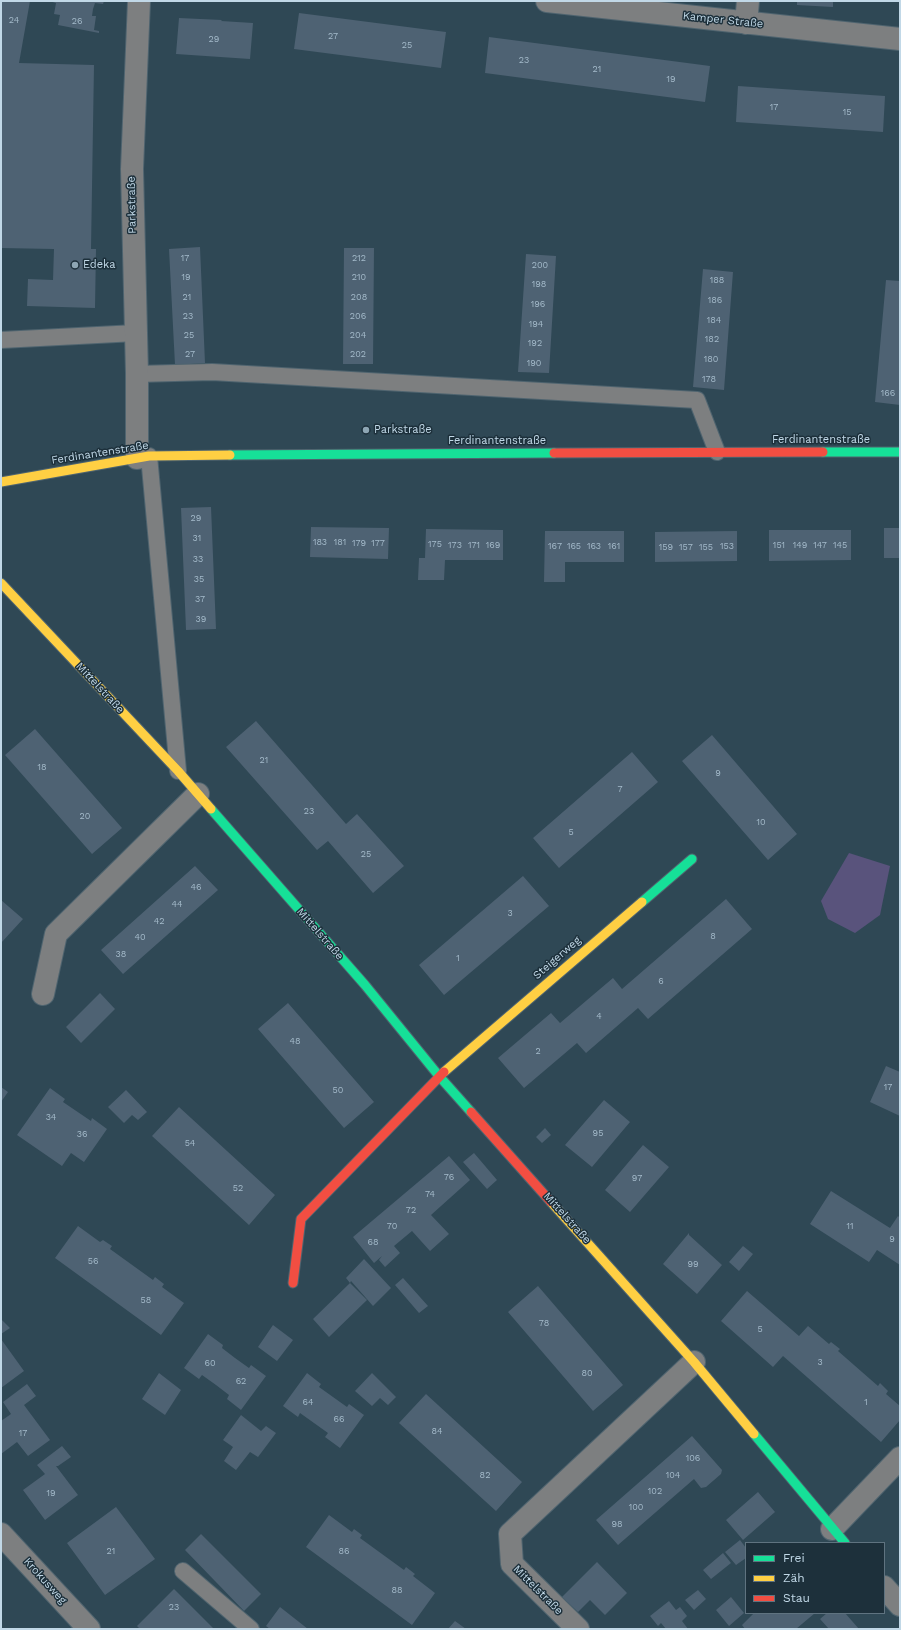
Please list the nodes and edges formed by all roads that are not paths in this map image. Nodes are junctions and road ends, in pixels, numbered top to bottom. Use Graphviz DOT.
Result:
graph roads {
  1 [pos="139,1"];
  2 [pos="547,1"];
  3 [pos="748,1"];
  4 [pos="746,23"];
  5 [pos="900,39"];
  6 [pos="136,333"];
  7 [pos="1,340"];
  8 [pos="137,374"];
  9 [pos="717,452"];
  10 [pos="900,452"];
  11 [pos="143,457"];
  12 [pos="1,482"];
  13 [pos="1,583"];
  14 [pos="178,771"];
  15 [pos="198,794"];
  16 [pos="692,859"];
  17 [pos="43,994"];
  18 [pos="439,1076"];
  19 [pos="293,1283"];
  20 [pos="694,1362"];
  21 [pos="900,1458"];
  22 [pos="1,1534"];
  23 [pos="838,1536"];
  24 [pos="182,1571"];
  25 [pos="885,1588"];
  26 [pos="900,1605"];
  27 [pos="89,1629"];
  28 [pos="251,1629"];
  29 [pos="578,1629"];
  1 -- 6 [label="street, Parkstraße"];
  2 -- 4 [label="street, Kamper Straße"];
  3 -- 4 [label="street"];
  4 -- 5 [label="street, Kamper Straße"];
  6 -- 7 [label="lane"];
  6 -- 8 [label="street, Parkstraße"];
  8 -- 9 [label="lane"];
  8 -- 11 [label="street, Parkstraße"];
  9 -- 10 [label="street, Ferdinantenstraße"];
  9 -- 11 [label="street, Ferdinantenstraße"];
  11 -- 12 [label="street, Ferdinantenstraße"];
  11 -- 14 [label="lane"];
  13 -- 14 [label="street, Mittelstraße"];
  14 -- 15 [label="street, Mittelstraße"];
  15 -- 17 [label="street"];
  15 -- 18 [label="street, Mittelstraße"];
  16 -- 18 [label="street, Steigerweg"];
  18 -- 19 [label="street"];
  18 -- 20 [label="street, Mittelstraße"];
  20 -- 23 [label="street, Mittelstraße"];
  20 -- 29 [label="street, Mittelstraße"];
  21 -- 23 [label="street"];
  22 -- 27 [label="street, Krokusweg"];
  24 -- 28 [label="lane"];
  25 -- 26 [label="street"];
}
